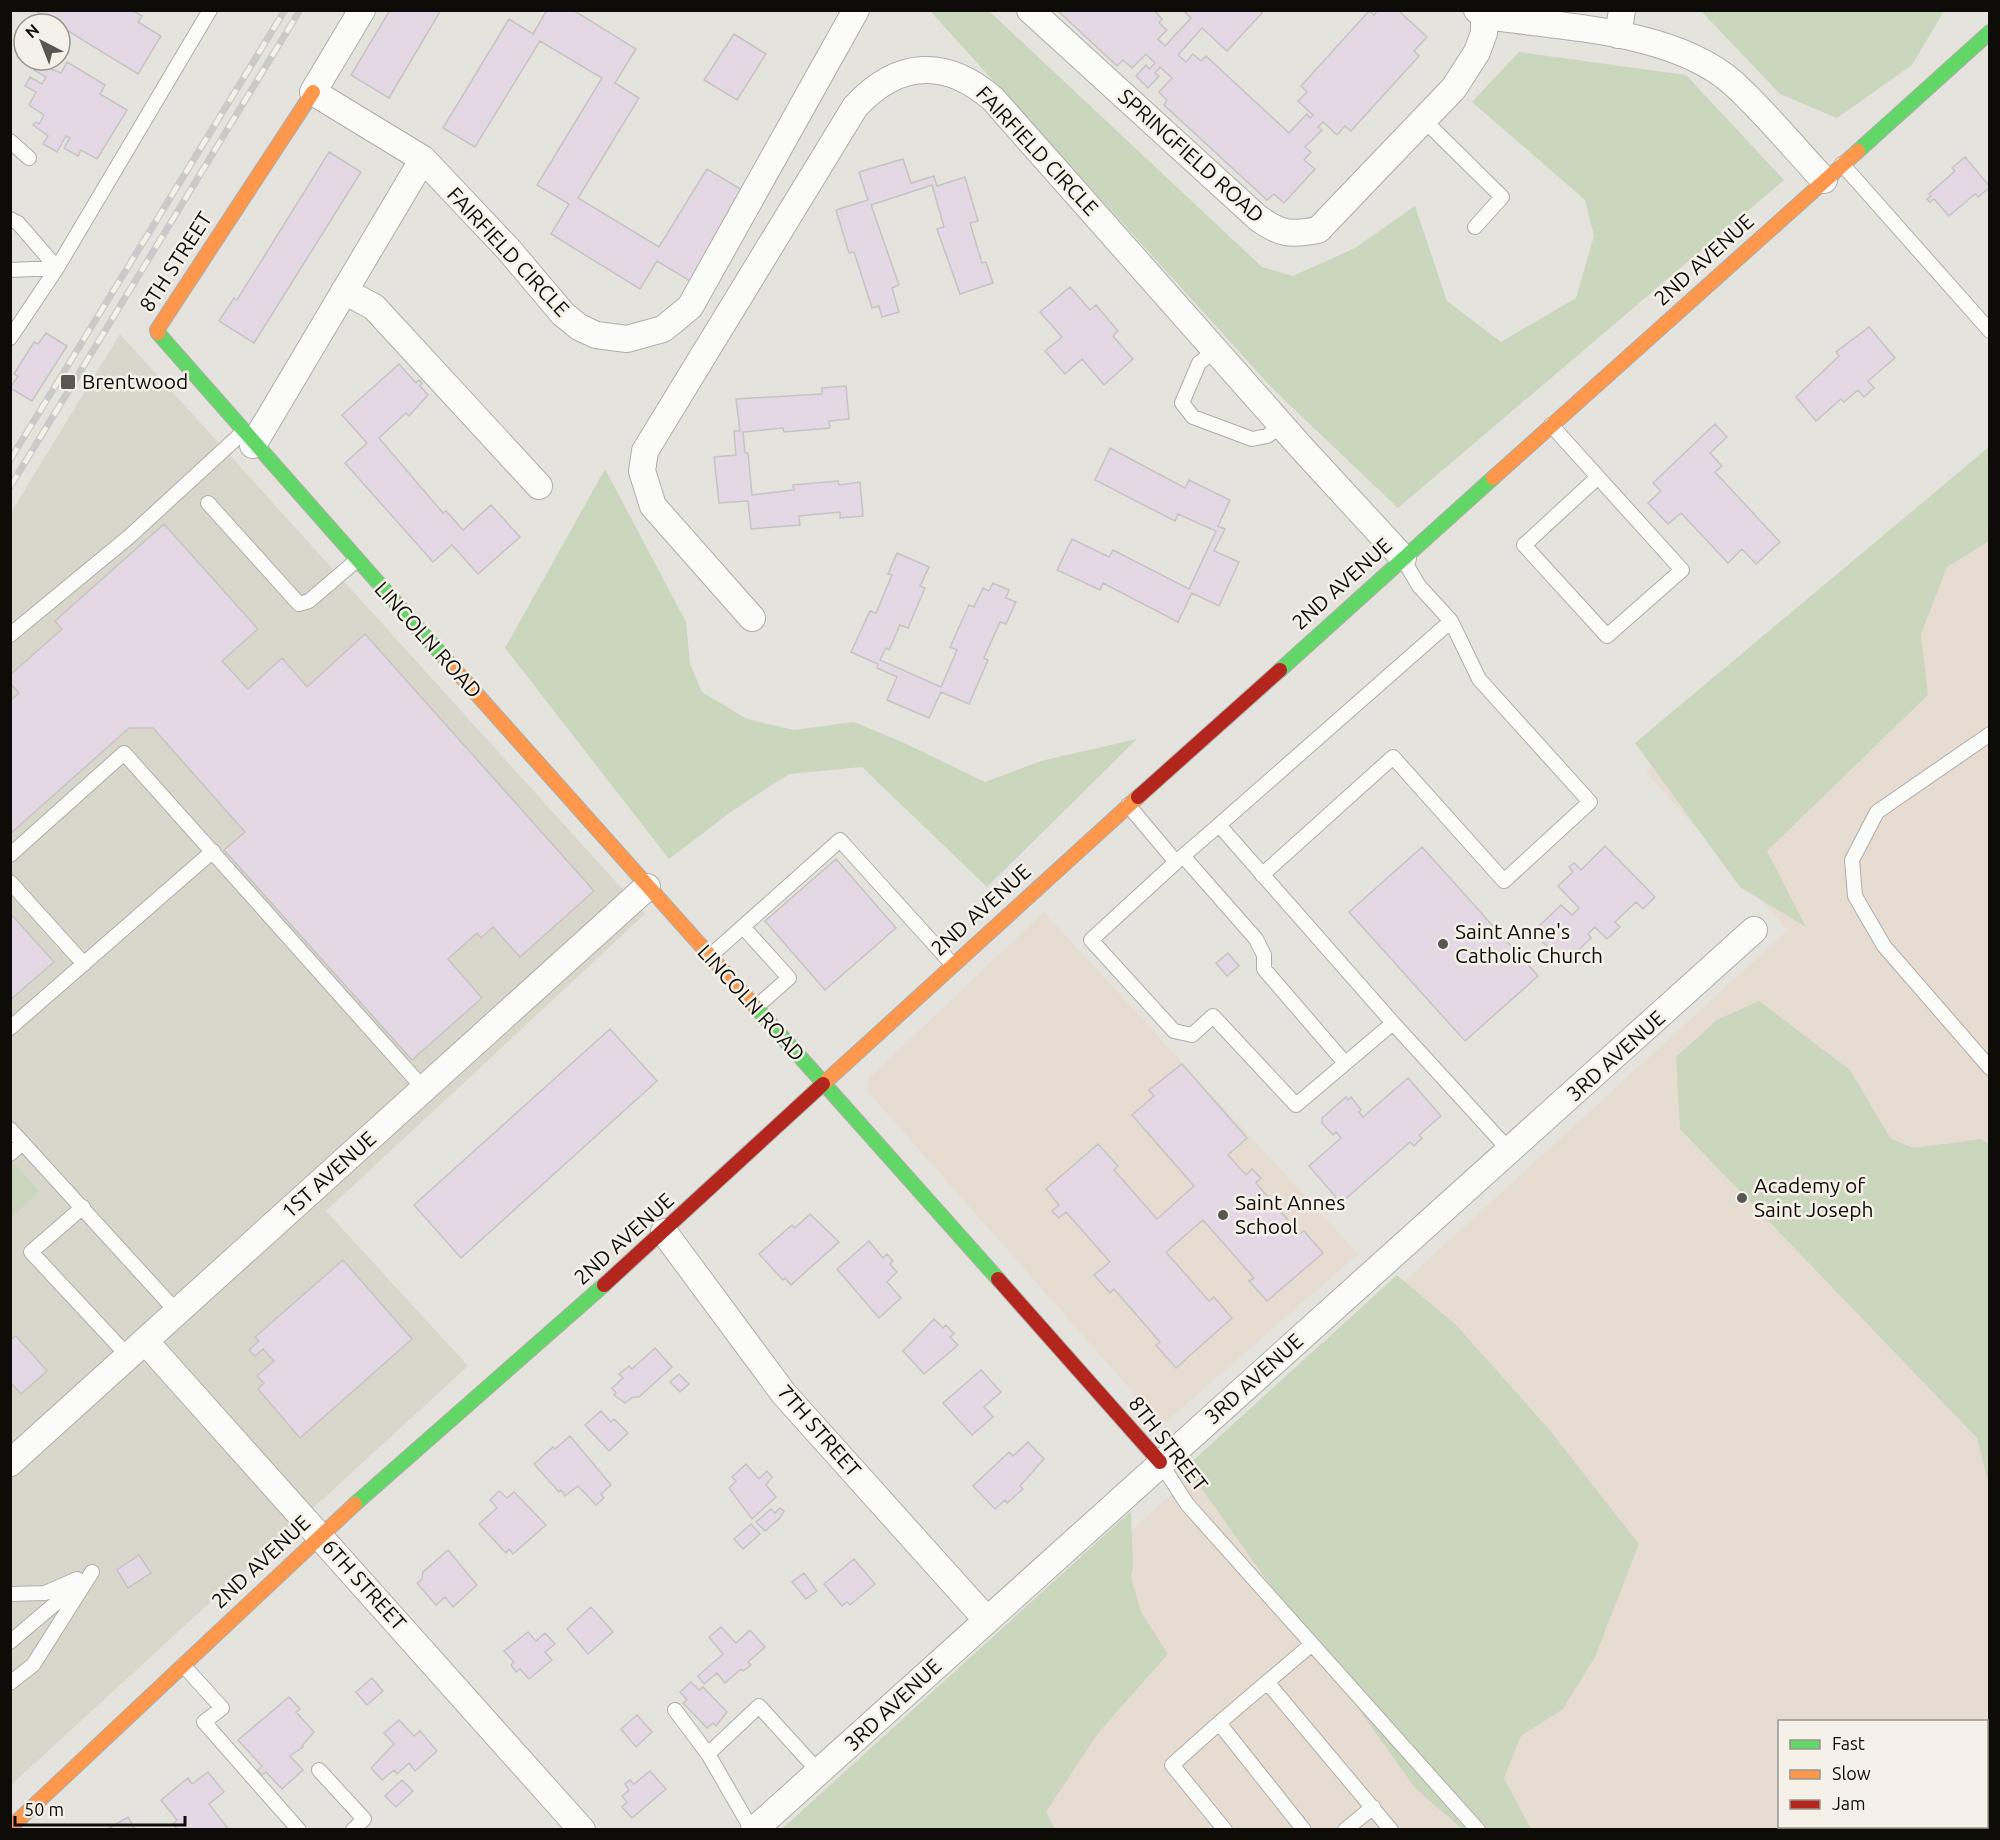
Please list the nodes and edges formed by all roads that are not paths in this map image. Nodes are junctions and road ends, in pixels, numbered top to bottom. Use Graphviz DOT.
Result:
graph roads {
  1 [pos="210,10"];
  2 [pos="362,10"];
  3 [pos="856,10"];
  4 [pos="1030,10"];
  5 [pos="1480,13"];
  6 [pos="1620,23"];
  7 [pos="1989,32"];
  8 [pos="313,92"];
  9 [pos="1424,120"];
  10 [pos="10,141"];
  11 [pos="29,158"];
  12 [pos="423,159"];
  13 [pos="1833,172"];
  14 [pos="10,219"];
  15 [pos="1475,227"];
  16 [pos="57,267"];
  17 [pos="10,270"];
  18 [pos="344,291"];
  19 [pos="1989,331"];
  20 [pos="10,338"];
  21 [pos="1216,350"];
  22 [pos="1551,425"];
  23 [pos="1282,426"];
  24 [pos="247,439"];
  25 [pos="1598,477"];
  26 [pos="539,486"];
  27 [pos="208,503"];
  28 [pos="1403,558"];
  29 [pos="357,560"];
  30 [pos="752,618"];
  31 [pos="1451,621"];
  32 [pos="10,635"];
  33 [pos="1989,734"];
  34 [pos="1128,805"];
  35 [pos="1219,825"];
  36 [pos="213,851"];
  37 [pos="10,855"];
  38 [pos="1180,859"];
  39 [pos="1262,875"];
  40 [pos="10,882"];
  41 [pos="647,887"];
  42 [pos="743,927"];
  43 [pos="1754,930"];
  44 [pos="710,956"];
  45 [pos="84,964"];
  46 [pos="952,964"];
  47 [pos="756,1007"];
  48 [pos="1393,1023"];
  49 [pos="10,1028"];
  50 [pos="1345,1063"];
  51 [pos="1989,1068"];
  52 [pos="824,1084"];
  53 [pos="424,1089"];
  54 [pos="10,1129"];
  55 [pos="23,1143"];
  56 [pos="1510,1151"];
  57 [pos="10,1154"];
  58 [pos="83,1207"];
  59 [pos="664,1232"];
  60 [pos="177,1312"];
  61 [pos="137,1349"];
  62 [pos="1160,1462"];
  63 [pos="10,1463"];
  64 [pos="319,1536"];
  65 [pos="92,1572"];
  66 [pos="10,1594"];
  67 [pos="987,1618"];
  68 [pos="10,1642"];
  69 [pos="1312,1644"];
  70 [pos="183,1665"];
  71 [pos="1267,1682"];
  72 [pos="10,1683"];
  73 [pos="675,1710"];
  74 [pos="1219,1723"];
  75 [pos="708,1754"];
  76 [pos="319,1770"];
  77 [pos="819,1772"];
  78 [pos="1373,1807"];
  79 [pos="10,1828"];
  80 [pos="299,1830"];
  81 [pos="353,1830"];
  82 [pos="582,1830"];
  83 [pos="753,1830"];
  84 [pos="1226,1830"];
  85 [pos="1304,1830"];
  86 [pos="1346,1830"];
  87 [pos="1391,1830"];
  88 [pos="1478,1830"];
  1 -- 16 [label="lane"];
  2 -- 8 [label="street"];
  3 -- 12 [label="street, FAIRFIELD CIRCLE"];
  4 -- 9 [label="street, SPRINGFIELD ROAD"];
  5 -- 6 [label="street, SPRINGFIELD ROAD"];
  5 -- 9 [label="street, SPRINGFIELD ROAD"];
  6 -- 13 [label="street, SPRINGFIELD ROAD"];
  7 -- 13 [label="street, 2ND AVENUE"];
  8 -- 12 [label="street, FAIRFIELD CIRCLE"];
  8 -- 24 [label="street, 8TH STREET"];
  9 -- 15 [label="lane"];
  10 -- 11 [label="lane"];
  12 -- 18 [label="street"];
  13 -- 19 [label="lane"];
  13 -- 22 [label="street, 2ND AVENUE"];
  14 -- 16 [label="lane"];
  16 -- 17 [label="lane"];
  16 -- 20 [label="lane"];
  18 -- 24 [label="street"];
  18 -- 26 [label="street"];
  21 -- 23 [label="street, FAIRFIELD CIRCLE"];
  21 -- 23 [label="lane"];
  21 -- 30 [label="street, FAIRFIELD CIRCLE"];
  22 -- 25 [label="lane"];
  22 -- 28 [label="street, 2ND AVENUE"];
  23 -- 28 [label="street, FAIRFIELD CIRCLE"];
  24 -- 29 [label="street, LINCOLN ROAD"];
  24 -- 32 [label="lane"];
  25 -- 25 [label="lane"];
  27 -- 29 [label="lane"];
  28 -- 31 [label="lane"];
  28 -- 34 [label="street, 2ND AVENUE"];
  29 -- 41 [label="street, LINCOLN ROAD"];
  31 -- 35 [label="lane"];
  31 -- 39 [label="lane"];
  33 -- 51 [label="lane"];
  34 -- 38 [label="lane"];
  34 -- 46 [label="street, 2ND AVENUE"];
  35 -- 38 [label="lane"];
  35 -- 39 [label="lane"];
  36 -- 37 [label="lane"];
  36 -- 45 [label="lane"];
  36 -- 53 [label="lane"];
  38 -- 50 [label="lane"];
  38 -- 50 [label="lane"];
  39 -- 48 [label="lane"];
  40 -- 45 [label="lane"];
  41 -- 44 [label="street, LINCOLN ROAD"];
  41 -- 53 [label="street, 1ST AVENUE"];
  42 -- 44 [label="lane"];
  42 -- 46 [label="lane"];
  42 -- 47 [label="lane"];
  43 -- 56 [label="street, 3RD AVENUE"];
  44 -- 47 [label="street, LINCOLN ROAD"];
  45 -- 49 [label="lane"];
  46 -- 52 [label="street, 2ND AVENUE"];
  47 -- 52 [label="street, LINCOLN ROAD"];
  48 -- 50 [label="lane"];
  48 -- 56 [label="lane"];
  52 -- 59 [label="street, 2ND AVENUE"];
  52 -- 62 [label="street, 8TH STREET"];
  53 -- 60 [label="street, 1ST AVENUE"];
  54 -- 55 [label="lane"];
  55 -- 57 [label="lane"];
  55 -- 58 [label="lane"];
  56 -- 62 [label="street, 3RD AVENUE"];
  58 -- 60 [label="lane"];
  58 -- 61 [label="lane"];
  59 -- 64 [label="street, 2ND AVENUE"];
  59 -- 67 [label="street, 7TH STREET"];
  60 -- 61 [label="street, 1ST AVENUE"];
  61 -- 63 [label="street, 1ST AVENUE"];
  61 -- 64 [label="street, 6TH STREET"];
  62 -- 67 [label="street, 3RD AVENUE"];
  62 -- 69 [label="lane, 8TH STREET"];
  64 -- 70 [label="street, 2ND AVENUE"];
  64 -- 82 [label="street, 6TH STREET"];
  65 -- 66 [label="lane"];
  65 -- 68 [label="lane"];
  65 -- 72 [label="lane"];
  67 -- 77 [label="street, 3RD AVENUE"];
  69 -- 71 [label="lane"];
  69 -- 88 [label="lane, 8TH STREET"];
  70 -- 79 [label="street, 2ND AVENUE"];
  70 -- 80 [label="lane"];
  71 -- 74 [label="lane"];
  71 -- 78 [label="lane"];
  73 -- 75 [label="lane"];
  74 -- 84 [label="lane"];
  74 -- 85 [label="lane"];
  75 -- 77 [label="lane"];
  75 -- 83 [label="lane"];
  76 -- 81 [label="lane"];
  77 -- 83 [label="street, 3RD AVENUE"];
  78 -- 86 [label="lane"];
  78 -- 87 [label="lane"];
}
